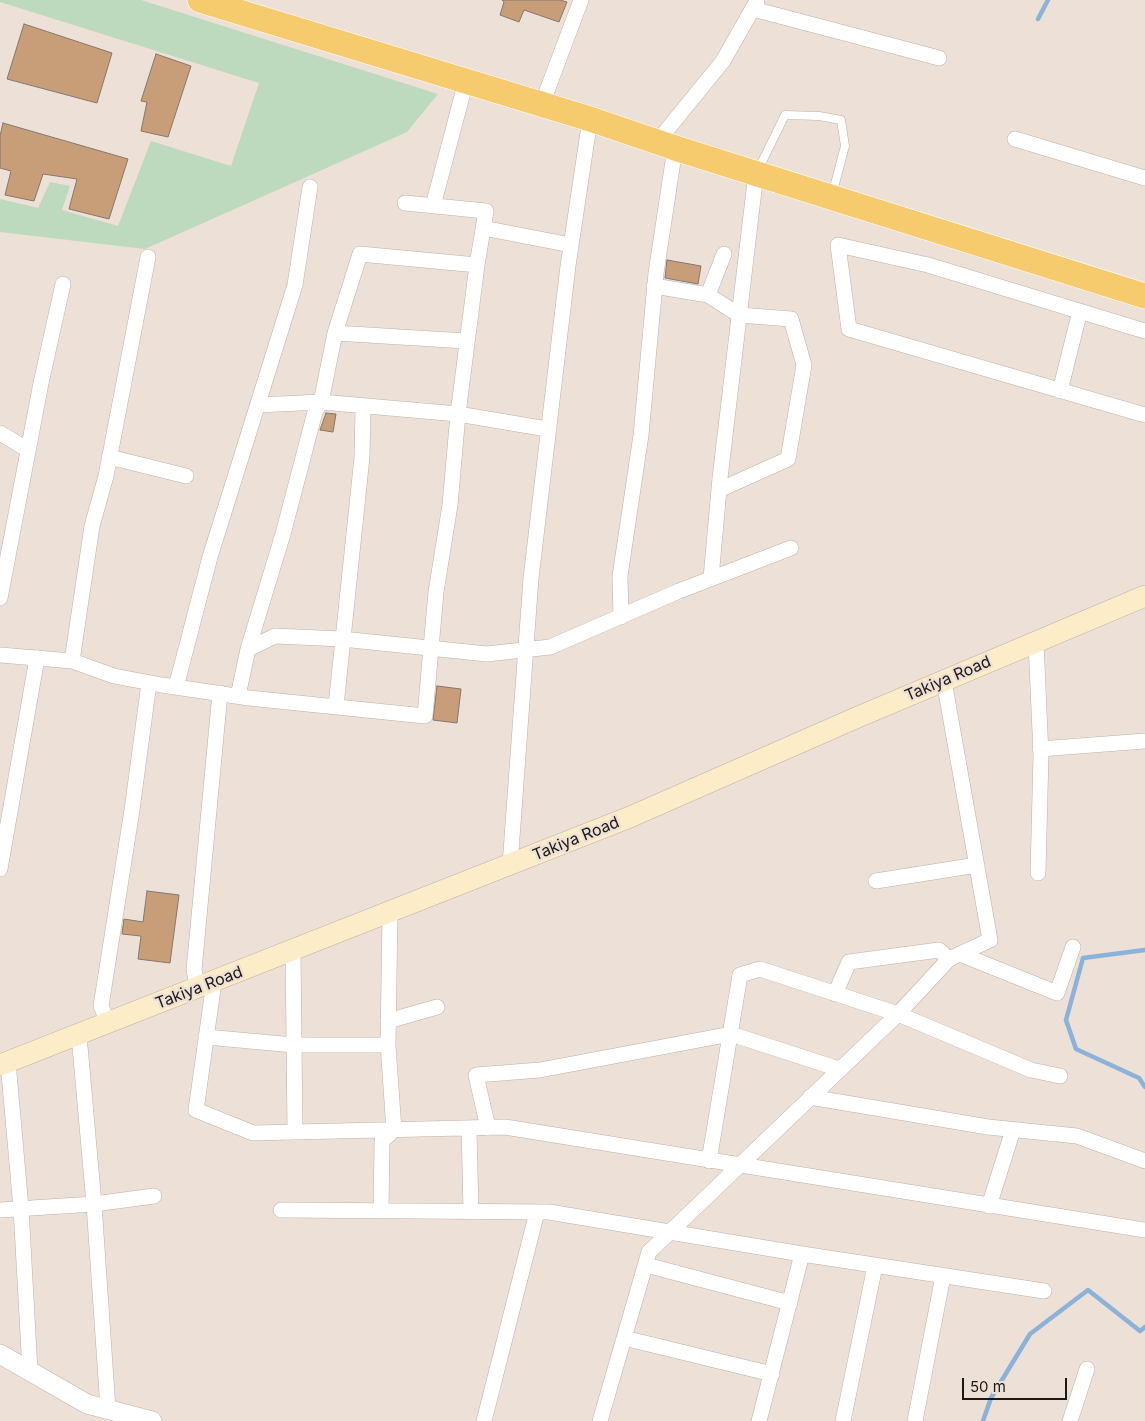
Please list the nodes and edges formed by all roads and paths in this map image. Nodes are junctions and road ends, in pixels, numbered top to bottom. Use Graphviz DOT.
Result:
graph roads {
  1 [pos="200,0"];
  2 [pos="581,0"];
  3 [pos="755,4"];
  4 [pos="939,58"];
  5 [pos="466,81"];
  6 [pos="542,104"];
  7 [pos="590,118"];
  8 [pos="1015,139"];
  9 [pos="666,145"];
  10 [pos="756,173"];
  11 [pos="1145,178"];
  12 [pos="310,187"];
  13 [pos="831,196"];
  14 [pos="405,203"];
  15 [pos="433,206"];
  16 [pos="483,228"];
  17 [pos="571,245"];
  18 [pos="724,254"];
  19 [pos="148,258"];
  20 [pos="477,265"];
  21 [pos="63,284"];
  22 [pos="654,286"];
  23 [pos="708,295"];
  24 [pos="1145,296"];
  25 [pos="1080,312"];
  26 [pos="739,315"];
  27 [pos="1145,331"];
  28 [pos="335,333"];
  29 [pos="466,341"];
  30 [pos="1060,391"];
  31 [pos="320,402"];
  32 [pos="258,405"];
  33 [pos="362,407"];
  34 [pos="458,414"];
  35 [pos="1145,415"];
  36 [pos="548,429"];
  37 [pos="0,434"];
  38 [pos="28,450"];
  39 [pos="109,456"];
  40 [pos="186,476"];
  41 [pos="719,490"];
  42 [pos="791,548"];
  43 [pos="712,578"];
  44 [pos="1145,596"];
  45 [pos="0,598"];
  46 [pos="620,617"];
  47 [pos="342,639"];
  48 [pos="1036,642"];
  49 [pos="248,649"];
  50 [pos="431,649"];
  51 [pos="526,650"];
  52 [pos="0,655"];
  53 [pos="38,658"];
  54 [pos="72,661"];
  55 [pos="944,680"];
  56 [pos="149,683"];
  57 [pos="176,687"];
  58 [pos="220,693"];
  59 [pos="238,696"];
  60 [pos="336,706"];
  61 [pos="1145,741"];
  62 [pos="1040,749"];
  63 [pos="510,865"];
  64 [pos="977,865"];
  65 [pos="0,869"];
  66 [pos="1038,873"];
  67 [pos="876,881"];
  68 [pos="390,913"];
  69 [pos="1073,947"];
  70 [pos="293,952"];
  71 [pos="954,957"];
  72 [pos="206,985"];
  73 [pos="835,994"];
  74 [pos="437,1007"];
  75 [pos="898,1014"];
  76 [pos="388,1021"];
  77 [pos="108,1023"];
  78 [pos="731,1034"];
  79 [pos="79,1035"];
  80 [pos="206,1038"];
  81 [pos="294,1045"];
  82 [pos="388,1045"];
  83 [pos="4,1064"];
  84 [pos="839,1069"];
  85 [pos="1060,1076"];
  86 [pos="810,1097"];
  87 [pos="469,1128"];
  88 [pos="488,1128"];
  89 [pos="394,1130"];
  90 [pos="1013,1130"];
  91 [pos="295,1132"];
  92 [pos="709,1161"];
  93 [pos="1145,1161"];
  94 [pos="738,1166"];
  95 [pos="154,1196"];
  96 [pos="94,1204"];
  97 [pos="989,1206"];
  98 [pos="21,1208"];
  99 [pos="0,1210"];
  100 [pos="281,1210"];
  101 [pos="381,1210"];
  102 [pos="471,1211"];
  103 [pos="536,1212"];
  104 [pos="1145,1230"];
  105 [pos="671,1233"];
  106 [pos="802,1254"];
  107 [pos="646,1265"];
  108 [pos="875,1266"];
  109 [pos="943,1276"];
  110 [pos="1044,1292"];
  111 [pos="790,1303"];
  112 [pos="624,1338"];
  113 [pos="0,1354"];
  114 [pos="1087,1369"];
  115 [pos="30,1371"];
  116 [pos="772,1374"];
  117 [pos="108,1409"];
  118 [pos="152,1421"];
  119 [pos="484,1421"];
  120 [pos="600,1421"];
  121 [pos="759,1421"];
  122 [pos="843,1421"];
  123 [pos="915,1421"];
  124 [pos="1070,1421"];
  1 -- 5 [label="highway"];
  2 -- 6 [label="street"];
  3 -- 4 [label="street"];
  3 -- 9 [label="street"];
  5 -- 6 [label="highway"];
  5 -- 15 [label="street"];
  6 -- 7 [label="highway"];
  7 -- 9 [label="highway"];
  7 -- 17 [label="street"];
  8 -- 11 [label="street"];
  9 -- 10 [label="highway"];
  9 -- 22 [label="street"];
  10 -- 13 [label="highway"];
  10 -- 13 [label="lane"];
  10 -- 26 [label="street"];
  12 -- 32 [label="street"];
  13 -- 24 [label="highway"];
  14 -- 15 [label="street"];
  15 -- 16 [label="street"];
  16 -- 17 [label="street"];
  16 -- 20 [label="street"];
  17 -- 36 [label="street"];
  18 -- 23 [label="street"];
  19 -- 39 [label="street"];
  20 -- 28 [label="street"];
  20 -- 29 [label="street"];
  21 -- 38 [label="street"];
  22 -- 23 [label="street"];
  22 -- 46 [label="street"];
  23 -- 26 [label="street"];
  25 -- 27 [label="street"];
  25 -- 30 [label="street"];
  25 -- 30 [label="street"];
  26 -- 41 [label="street"];
  26 -- 41 [label="street"];
  28 -- 29 [label="street"];
  28 -- 31 [label="street"];
  29 -- 34 [label="street"];
  30 -- 35 [label="street"];
  31 -- 32 [label="street"];
  31 -- 33 [label="street"];
  31 -- 49 [label="street"];
  32 -- 57 [label="street"];
  33 -- 34 [label="street"];
  33 -- 47 [label="street"];
  34 -- 36 [label="street"];
  34 -- 50 [label="street"];
  36 -- 51 [label="street"];
  37 -- 38 [label="street"];
  38 -- 45 [label="street"];
  39 -- 40 [label="street"];
  39 -- 54 [label="street"];
  41 -- 43 [label="street"];
  42 -- 43 [label="street"];
  43 -- 46 [label="street"];
  44 -- 48 [label="main road, Takiya Road"];
  46 -- 51 [label="street"];
  47 -- 49 [label="street"];
  47 -- 50 [label="street"];
  47 -- 60 [label="street"];
  48 -- 55 [label="main road, Takiya Road"];
  48 -- 62 [label="street"];
  49 -- 59 [label="street"];
  50 -- 51 [label="street"];
  50 -- 60 [label="street"];
  51 -- 63 [label="street"];
  52 -- 53 [label="street"];
  53 -- 54 [label="street"];
  53 -- 65 [label="street"];
  54 -- 56 [label="street"];
  55 -- 63 [label="main road, Takiya Road"];
  55 -- 64 [label="street"];
  56 -- 57 [label="street"];
  56 -- 77 [label="street"];
  57 -- 58 [label="street"];
  58 -- 59 [label="street"];
  58 -- 72 [label="street"];
  59 -- 60 [label="street"];
  61 -- 62 [label="street"];
  62 -- 66 [label="street"];
  63 -- 68 [label="main road, Takiya Road"];
  64 -- 67 [label="street"];
  64 -- 71 [label="street"];
  68 -- 70 [label="main road, Takiya Road"];
  68 -- 76 [label="street"];
  69 -- 71 [label="street"];
  70 -- 72 [label="main road, Takiya Road"];
  70 -- 81 [label="street"];
  71 -- 73 [label="street"];
  71 -- 75 [label="street"];
  72 -- 77 [label="main road, Takiya Road"];
  72 -- 80 [label="street"];
  73 -- 75 [label="street"];
  73 -- 78 [label="street"];
  74 -- 76 [label="street"];
  75 -- 84 [label="street"];
  75 -- 85 [label="street"];
  76 -- 82 [label="street"];
  77 -- 79 [label="main road, Takiya Road"];
  78 -- 84 [label="street"];
  78 -- 88 [label="street"];
  78 -- 92 [label="street"];
  79 -- 83 [label="main road, Takiya Road"];
  79 -- 96 [label="street"];
  80 -- 81 [label="street"];
  80 -- 91 [label="street"];
  81 -- 82 [label="street"];
  81 -- 91 [label="street"];
  82 -- 89 [label="street"];
  83 -- 98 [label="street"];
  84 -- 86 [label="street"];
  86 -- 90 [label="street"];
  86 -- 94 [label="street"];
  87 -- 88 [label="street"];
  87 -- 89 [label="street"];
  87 -- 102 [label="street"];
  88 -- 92 [label="street"];
  89 -- 91 [label="street"];
  89 -- 101 [label="street"];
  90 -- 93 [label="street"];
  90 -- 97 [label="street"];
  92 -- 94 [label="street"];
  94 -- 97 [label="street"];
  94 -- 105 [label="street"];
  95 -- 96 [label="street"];
  96 -- 98 [label="street"];
  96 -- 117 [label="street"];
  97 -- 104 [label="street"];
  98 -- 99 [label="street"];
  98 -- 115 [label="street"];
  100 -- 101 [label="street"];
  101 -- 102 [label="street"];
  102 -- 103 [label="street"];
  103 -- 105 [label="street"];
  103 -- 119 [label="street"];
  105 -- 106 [label="street"];
  105 -- 107 [label="street"];
  106 -- 108 [label="street"];
  106 -- 111 [label="street"];
  107 -- 111 [label="street"];
  107 -- 112 [label="street"];
  108 -- 109 [label="street"];
  108 -- 122 [label="street"];
  109 -- 110 [label="street"];
  109 -- 123 [label="street"];
  111 -- 116 [label="street"];
  112 -- 116 [label="street"];
  112 -- 120 [label="street"];
  113 -- 115 [label="street"];
  114 -- 124 [label="street"];
  115 -- 117 [label="street"];
  116 -- 121 [label="street"];
  117 -- 118 [label="street"];
}
